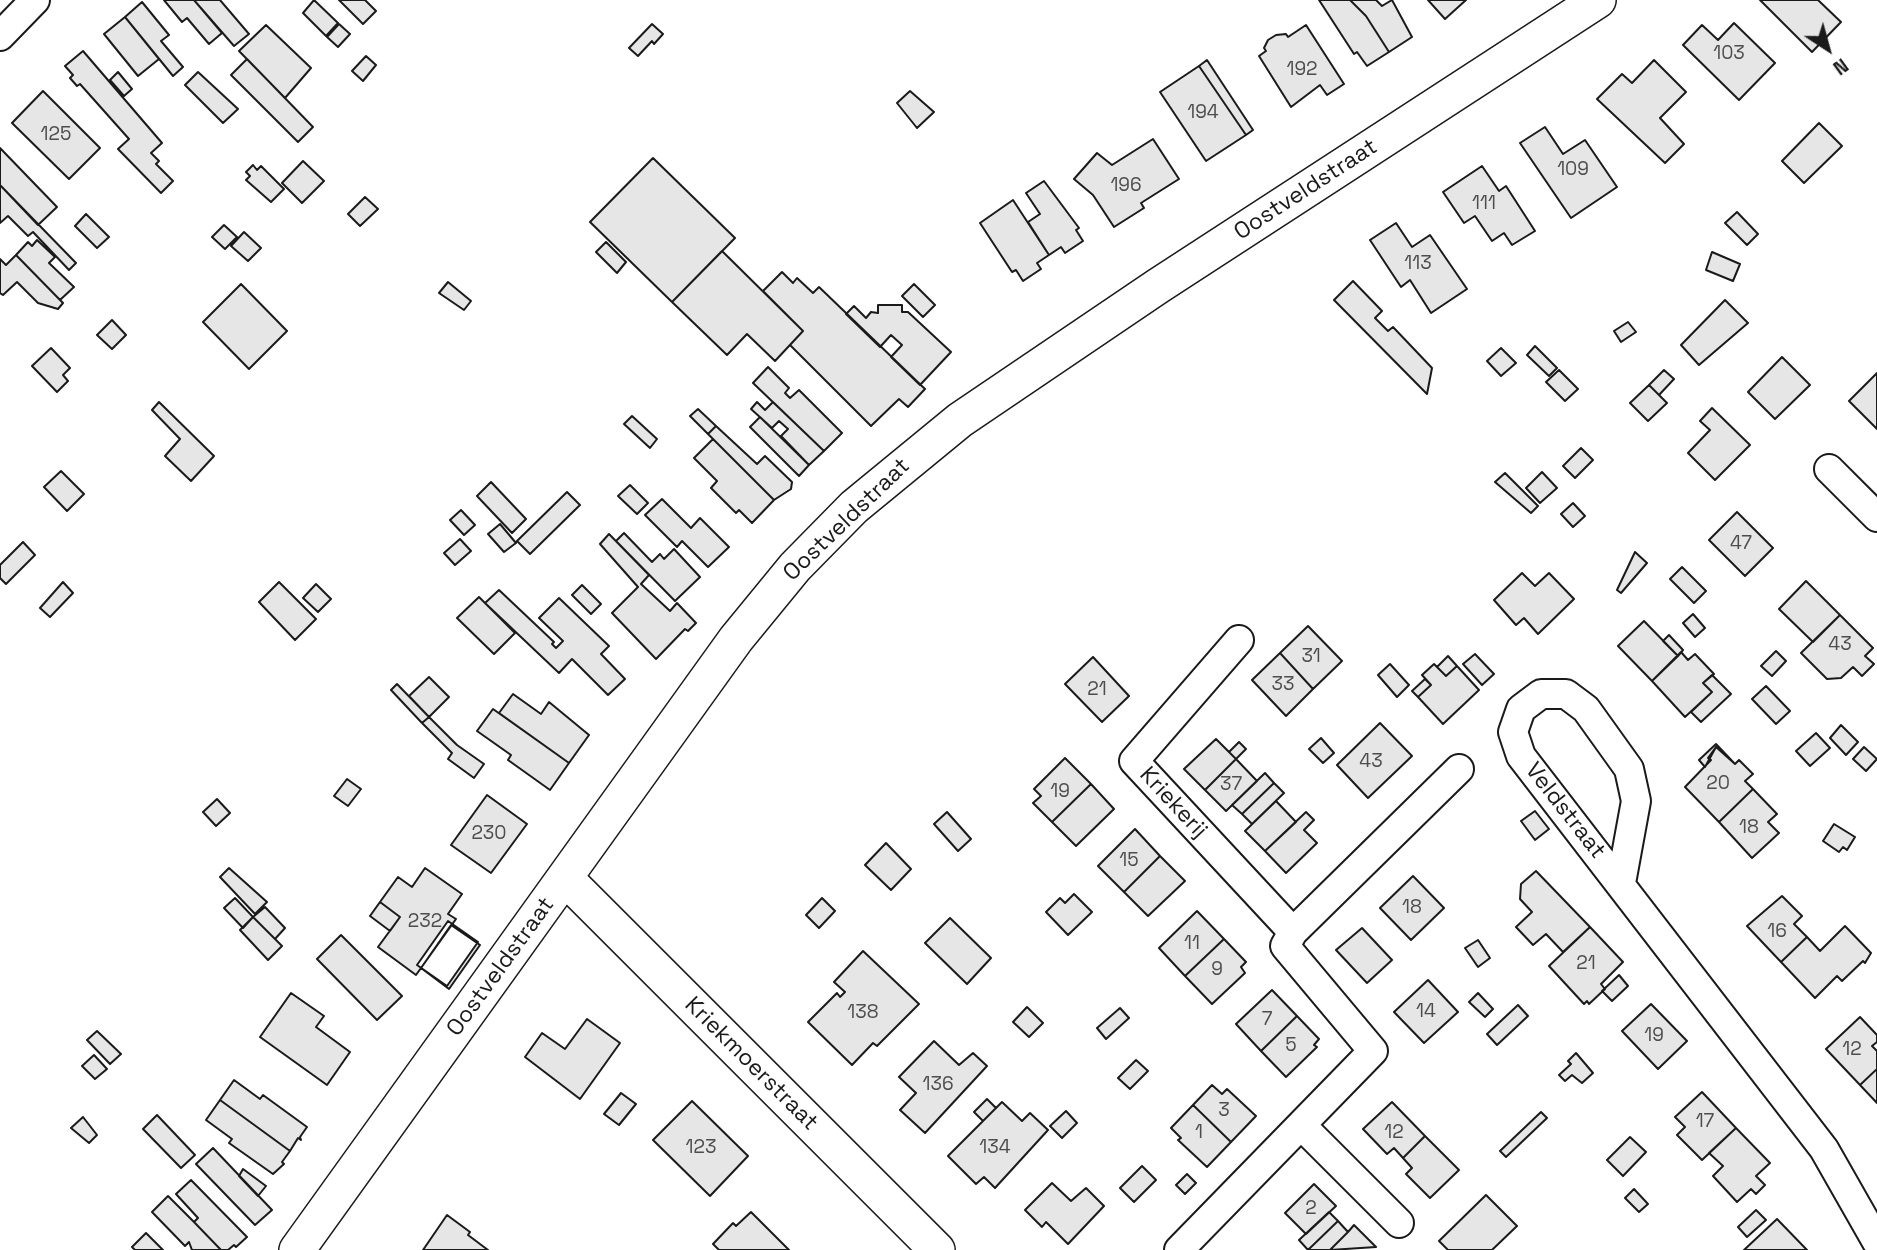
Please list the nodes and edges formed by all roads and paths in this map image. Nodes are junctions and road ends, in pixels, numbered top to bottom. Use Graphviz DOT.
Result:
graph roads {
  1 [pos="35,0"];
  2 [pos="1598,0"];
  3 [pos="0,36"];
  4 [pos="1829,469"];
  5 [pos="1877,517"];
  6 [pos="1239,640"];
  7 [pos="1459,769"];
  8 [pos="565,878"];
  9 [pos="1621,883"];
  10 [pos="1293,932"];
  11 [pos="1301,1125"];
  12 [pos="1399,1223"];
  13 [pos="1877,1242"];
  14 [pos="297,1250"];
  15 [pos="937,1250"];
  16 [pos="1179,1250"];
  1 -- 3 [label="street"];
  2 -- 8 [label="street, Oostveldstraat"];
  4 -- 5 [label="street"];
  6 -- 10 [label="street, Kriekerij"];
  7 -- 10 [label="street"];
  8 -- 14 [label="street, Oostveldstraat"];
  8 -- 15 [label="street, Kriekmoerstraat"];
  9 -- 9 [label="street, Veldstraat"];
  9 -- 13 [label="street, Veldstraat"];
  10 -- 11 [label="street"];
  11 -- 12 [label="street"];
  11 -- 16 [label="street"];
}
